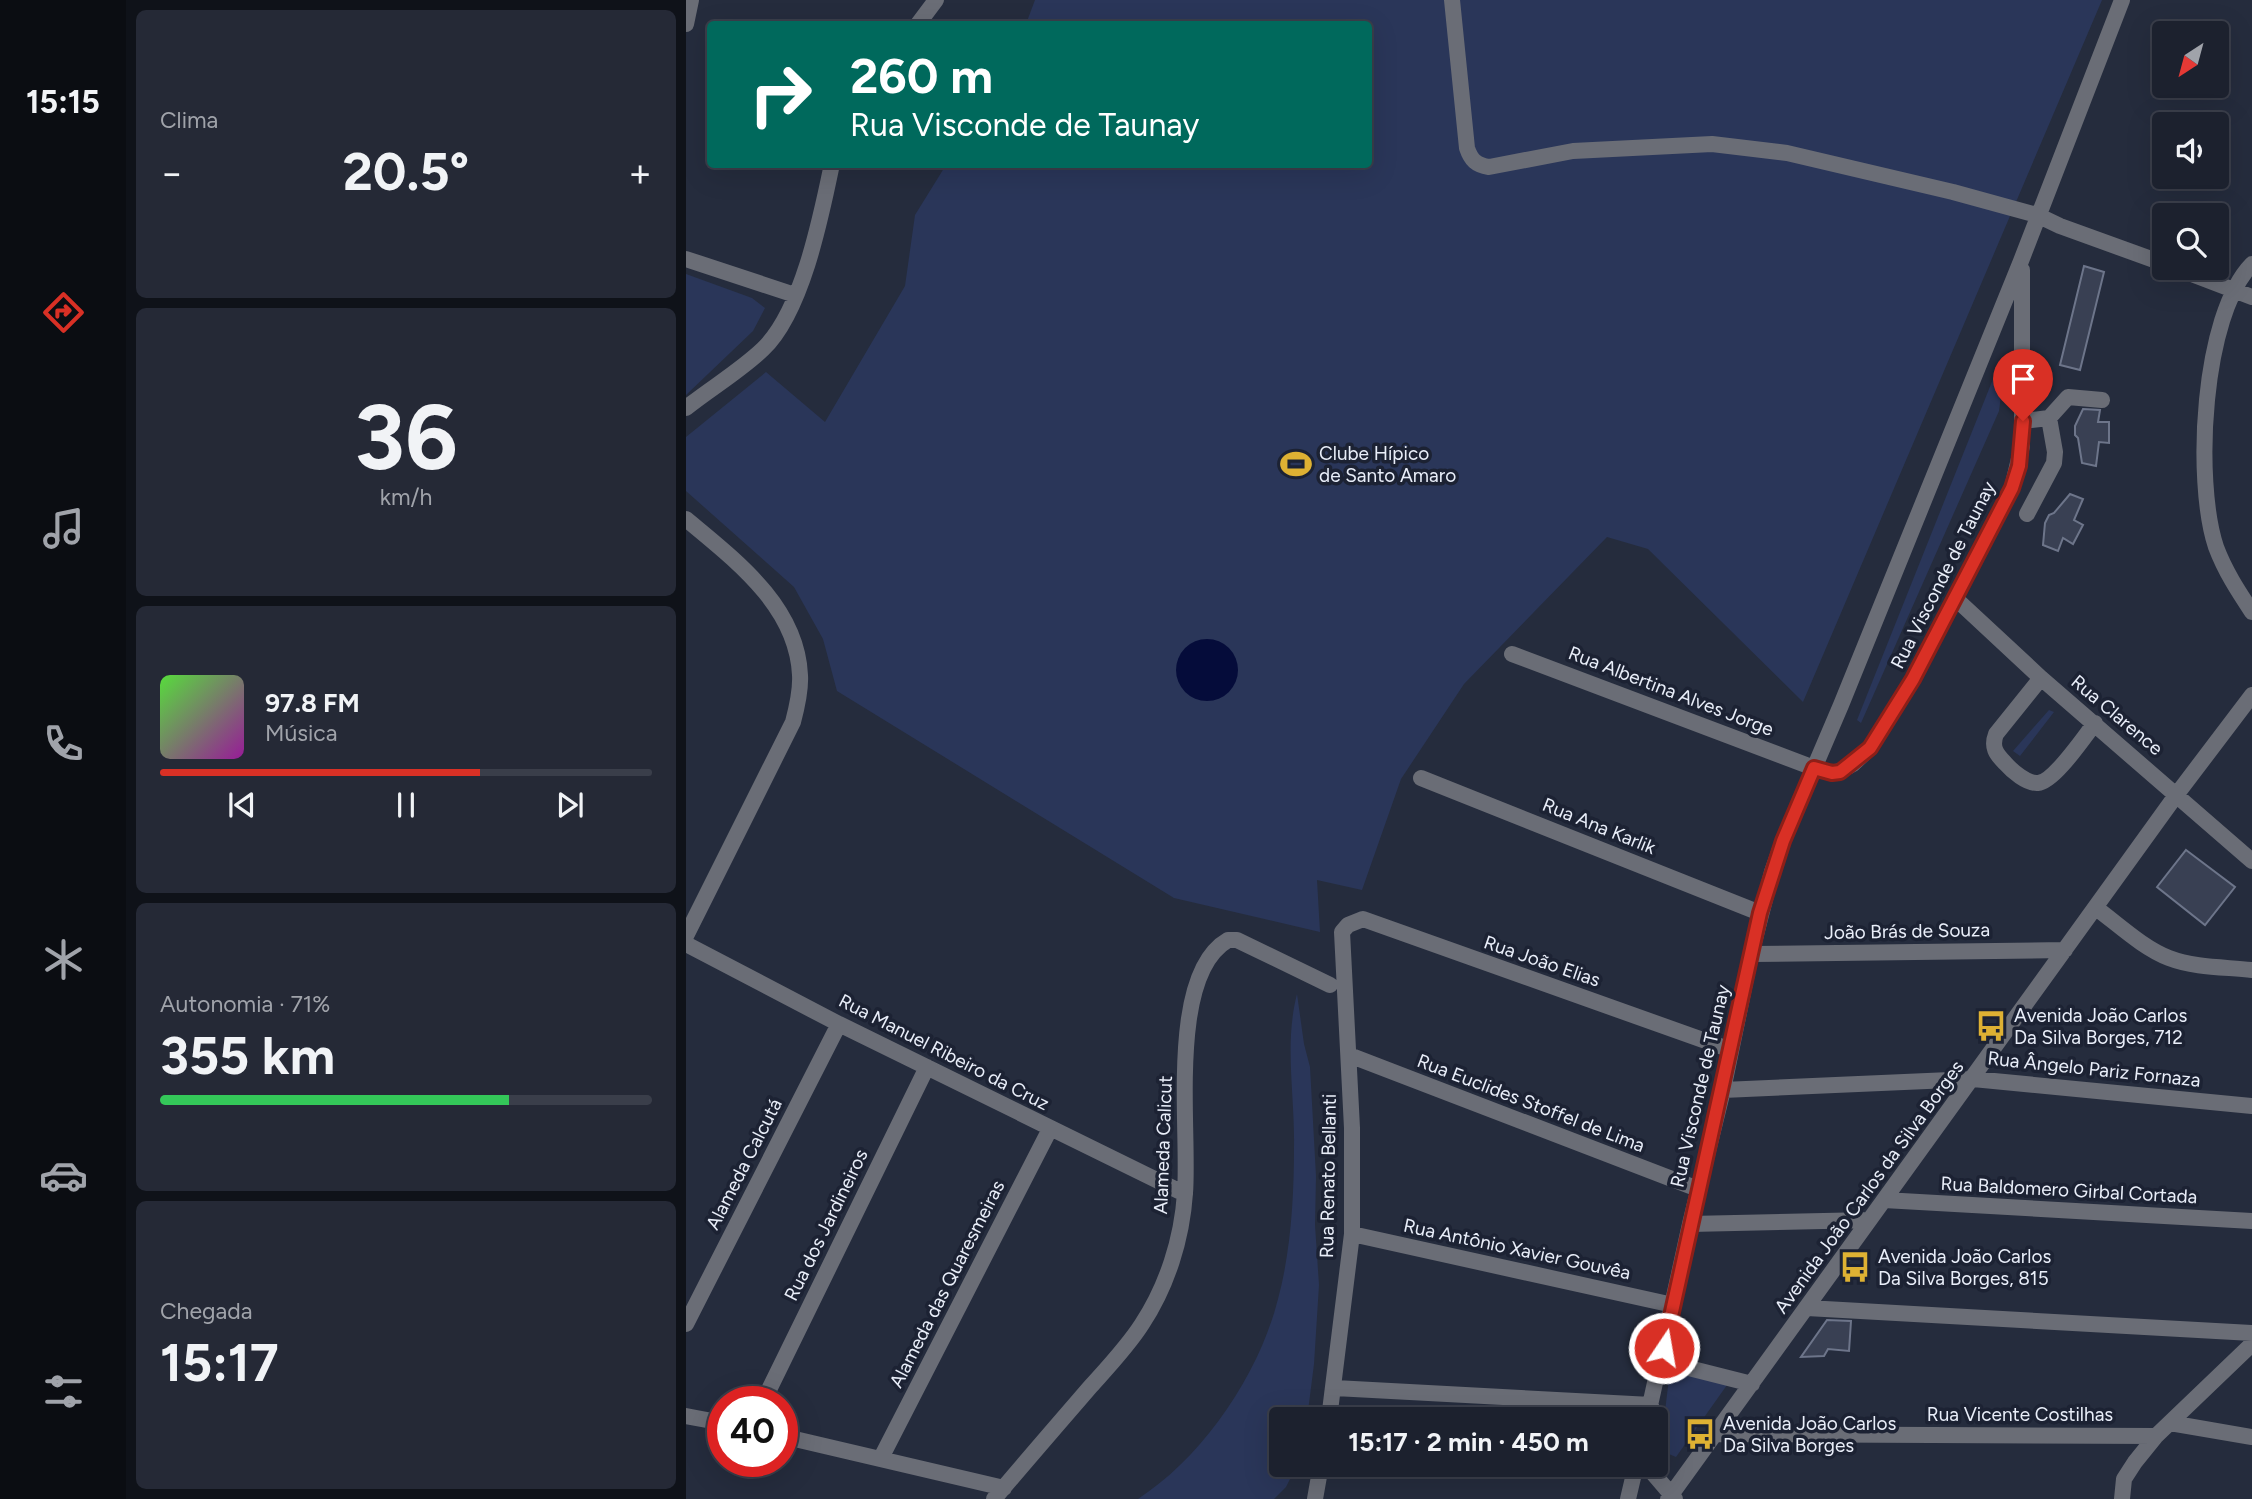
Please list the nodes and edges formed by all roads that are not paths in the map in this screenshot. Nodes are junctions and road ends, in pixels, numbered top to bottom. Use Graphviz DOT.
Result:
graph roads {
  1 [pos="691,0"];
  2 [pos="936,0"];
  3 [pos="1452,0"];
  4 [pos="2122,0"];
  5 [pos="920,21"];
  6 [pos="686,24"];
  7 [pos="831,168"];
  8 [pos="2037,215"];
  9 [pos="686,259"];
  10 [pos="2152,259"];
  11 [pos="2021,261"];
  12 [pos="2252,264"];
  13 [pos="2209,280"];
  14 [pos="2233,289"];
  15 [pos="795,295"];
  16 [pos="2252,297"];
  17 [pos="2102,401"];
  18 [pos="686,408"];
  19 [pos="2049,418"];
  20 [pos="2023,421"];
  21 [pos="2027,514"];
  22 [pos="686,519"];
  23 [pos="1955,599"];
  24 [pos="2252,612"];
  25 [pos="1512,654"];
  26 [pos="2041,678"];
  27 [pos="2252,695"];
  28 [pos="2095,723"];
  29 [pos="1814,768"];
  30 [pos="1421,778"];
  31 [pos="2177,794"];
  32 [pos="2252,861"];
  33 [pos="2096,908"];
  34 [pos="1760,913"];
  35 [pos="1342,932"];
  36 [pos="686,936"];
  37 [pos="686,944"];
  38 [pos="2064,950"];
  39 [pos="1751,954"];
  40 [pos="2252,970"];
  41 [pos="1330,985"];
  42 [pos="839,1024"];
  43 [pos="1731,1050"];
  44 [pos="1349,1055"];
  45 [pos="927,1067"];
  46 [pos="1973,1079"];
  47 [pos="1723,1090"];
  48 [pos="2252,1106"];
  49 [pos="1050,1129"];
  50 [pos="1698,1189"];
  51 [pos="1185,1194"];
  52 [pos="1884,1200"];
  53 [pos="1870,1220"];
  54 [pos="2252,1221"];
  55 [pos="1690,1224"];
  56 [pos="1352,1234"];
  57 [pos="1673,1305"];
  58 [pos="1807,1308"];
  59 [pos="686,1324"];
  60 [pos="2252,1333"];
  61 [pos="2252,1343"];
  62 [pos="1661,1361"];
  63 [pos="1752,1384"];
  64 [pos="771,1386"];
  65 [pos="1335,1388"];
  66 [pos="1331,1407"];
  67 [pos="1584,1407"];
  68 [pos="1650,1407"];
  69 [pos="686,1416"];
  70 [pos="707,1420"];
  71 [pos="2170,1423"];
  72 [pos="1715,1433"];
  73 [pos="2156,1436"];
  74 [pos="2252,1437"];
  75 [pos="798,1440"];
  76 [pos="881,1458"];
  77 [pos="1319,1477"];
  78 [pos="1633,1477"];
  79 [pos="1655,1477"];
  80 [pos="999,1493"];
  81 [pos="1671,1498"];
  82 [pos="1315,1499"];
  83 [pos="1628,1499"];
  84 [pos="2122,1499"];
  1 -- 6 [label="street"];
  2 -- 5 [label="street"];
  3 -- 8 [label="street"];
  4 -- 8 [label="street, Rua Visconde de Taunay"];
  7 -- 15 [label="street"];
  8 -- 10 [label="street"];
  8 -- 11 [label="street, Rua Visconde de Taunay"];
  9 -- 15 [label="street"];
  11 -- 20 [label="street, Rua Visconde de Taunay"];
  11 -- 29 [label="street, Rua Visconde de Taunay"];
  12 -- 14 [label="street"];
  13 -- 14 [label="street"];
  14 -- 16 [label="street"];
  14 -- 24 [label="street"];
  15 -- 18 [label="street"];
  17 -- 19 [label="street"];
  19 -- 20 [label="street"];
  19 -- 21 [label="street"];
  20 -- 23 [label="street, Rua Visconde de Taunay"];
  22 -- 36 [label="street"];
  23 -- 26 [label="street, Rua Clarence"];
  23 -- 29 [label="street, Rua Visconde de Taunay"];
  25 -- 29 [label="street, Rua Albertina Alves Jorge"];
  26 -- 28 [label="street, Rua Clarence"];
  26 -- 28 [label="street"];
  27 -- 31 [label="street, Avenida João Carlos da Silva Borges"];
  28 -- 31 [label="street, Rua Clarence"];
  29 -- 34 [label="street, Rua Visconde de Taunay"];
  30 -- 34 [label="street, Rua Ana Karlik"];
  31 -- 32 [label="street, Rua Clarence"];
  31 -- 33 [label="street, Avenida João Carlos da Silva Borges"];
  33 -- 38 [label="street, Avenida João Carlos da Silva Borges"];
  33 -- 40 [label="street"];
  34 -- 39 [label="street, Rua Visconde de Taunay"];
  35 -- 43 [label="street, Rua João Elias"];
  35 -- 44 [label="street, Rua Renato Bellanti"];
  37 -- 42 [label="street, Rua Manuel Ribeiro da Cruz"];
  38 -- 39 [label="street, João Brás de Souza"];
  38 -- 46 [label="street, Avenida João Carlos da Silva Borges"];
  39 -- 43 [label="street, Rua Visconde de Taunay"];
  41 -- 51 [label="street, Alameda Calicut"];
  42 -- 45 [label="street, Rua Manuel Ribeiro da Cruz"];
  42 -- 59 [label="street, Alameda Calcutá"];
  43 -- 47 [label="street, Rua Visconde de Taunay"];
  44 -- 50 [label="street, Rua Euclides Stoffel de Lima"];
  44 -- 56 [label="street, Rua Renato Bellanti"];
  45 -- 49 [label="street, Rua Manuel Ribeiro da Cruz"];
  45 -- 64 [label="street, Rua dos Jardineiros"];
  46 -- 47 [label="street, Rua Ângelo Pariz Fornaza"];
  46 -- 48 [label="street, Rua Ângelo Pariz Fornaza"];
  46 -- 52 [label="street, Avenida João Carlos da Silva Borges"];
  47 -- 50 [label="street, Rua Visconde de Taunay"];
  49 -- 51 [label="street, Rua Manuel Ribeiro da Cruz"];
  49 -- 76 [label="street, Alameda das Quaresmeiras"];
  50 -- 55 [label="street, Rua Visconde de Taunay"];
  51 -- 80 [label="street, Alameda Calicut"];
  52 -- 53 [label="street, Avenida João Carlos da Silva Borges"];
  52 -- 54 [label="street, Rua Baldomero Girbal Cortada"];
  53 -- 55 [label="street"];
  53 -- 58 [label="street, Avenida João Carlos da Silva Borges"];
  55 -- 57 [label="street, Rua Visconde de Taunay"];
  56 -- 57 [label="street, Rua Antônio Xavier Gouvêa"];
  56 -- 65 [label="street, Rua Renato Bellanti"];
  57 -- 62 [label="street, Rua Visconde de Taunay"];
  58 -- 60 [label="street"];
  58 -- 63 [label="street, Avenida João Carlos da Silva Borges"];
  61 -- 71 [label="street"];
  62 -- 63 [label="street"];
  62 -- 68 [label="street, Rua Visconde de Taunay"];
  63 -- 72 [label="street, Avenida João Carlos da Silva Borges"];
  65 -- 66 [label="street, Rua Renato Bellanti"];
  65 -- 67 [label="street"];
  69 -- 70 [label="street"];
  71 -- 73 [label="street"];
  71 -- 74 [label="street"];
  72 -- 73 [label="street, Rua Vicente Costilhas"];
  72 -- 81 [label="street, Avenida João Carlos da Silva Borges"];
  73 -- 84 [label="street"];
  75 -- 76 [label="street"];
  76 -- 80 [label="street"];
  77 -- 82 [label="street"];
  78 -- 83 [label="street"];
  79 -- 81 [label="street"];
}
